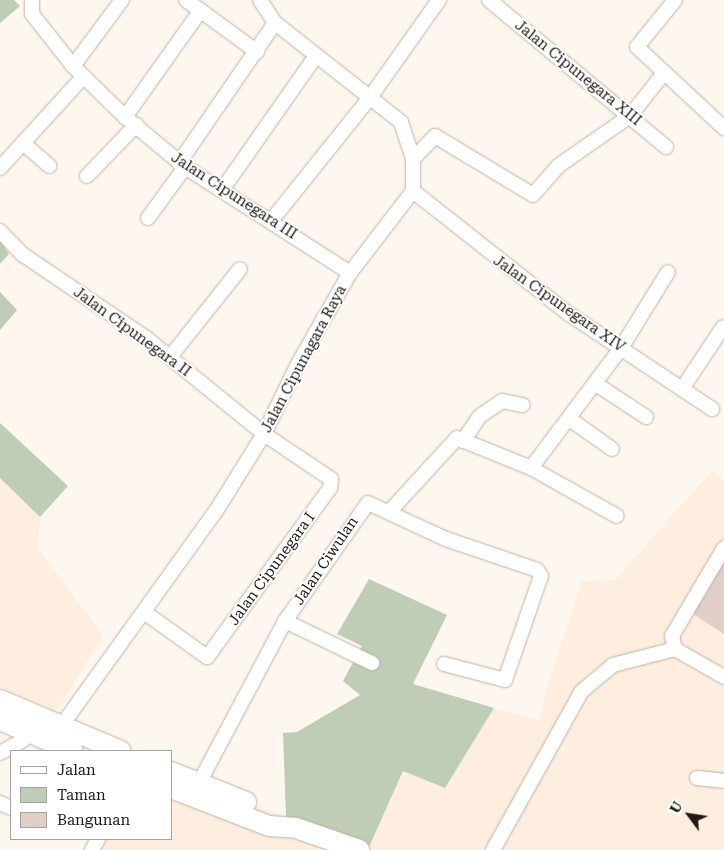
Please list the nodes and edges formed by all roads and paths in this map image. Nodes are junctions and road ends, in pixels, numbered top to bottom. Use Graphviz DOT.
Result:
graph roads {
  1 [pos="32,0"];
  2 [pos="122,0"];
  3 [pos="186,0"];
  4 [pos="260,0"];
  5 [pos="439,0"];
  6 [pos="489,0"];
  7 [pos="675,0"];
  8 [pos="201,10"];
  9 [pos="275,23"];
  10 [pos="257,52"];
  11 [pos="316,56"];
  12 [pos="74,66"];
  13 [pos="664,73"];
  14 [pos="83,77"];
  15 [pos="370,96"];
  16 [pos="630,116"];
  17 [pos="130,121"];
  18 [pos="724,128"];
  19 [pos="23,143"];
  20 [pos="666,147"];
  21 [pos="413,159"];
  22 [pos="182,165"];
  23 [pos="50,166"];
  24 [pos="0,168"];
  25 [pos="87,176"];
  26 [pos="222,190"];
  27 [pos="413,191"];
  28 [pos="148,218"];
  29 [pos="271,220"];
  30 [pos="0,231"];
  31 [pos="240,269"];
  32 [pos="668,272"];
  33 [pos="350,273"];
  34 [pos="723,327"];
  35 [pos="621,348"];
  36 [pos="170,357"];
  37 [pos="596,384"];
  38 [pos="682,389"];
  39 [pos="523,405"];
  40 [pos="712,408"];
  41 [pos="646,416"];
  42 [pos="571,420"];
  43 [pos="264,434"];
  44 [pos="463,441"];
  45 [pos="612,449"];
  46 [pos="531,468"];
  47 [pos="389,512"];
  48 [pos="617,516"];
  49 [pos="724,548"];
  50 [pos="144,612"];
  51 [pos="285,621"];
  52 [pos="675,649"];
  53 [pos="372,663"];
  54 [pos="444,664"];
  55 [pos="724,677"];
  56 [pos="0,700"];
  57 [pos="0,720"];
  58 [pos="0,734"];
  59 [pos="56,734"];
  60 [pos="23,740"];
  61 [pos="72,750"];
  62 [pos="117,750"];
  63 [pos="0,753"];
  64 [pos="172,772"];
  65 [pos="697,778"];
  66 [pos="724,780"];
  67 [pos="199,783"];
  68 [pos="172,788"];
  69 [pos="296,828"];
  70 [pos="358,850"];
  71 [pos="493,850"];
  1 -- 12 [label="street, Jalan Cipunegara III"];
  2 -- 12 [label="street"];
  3 -- 8 [label="street"];
  4 -- 9 [label="street"];
  5 -- 15 [label="street"];
  6 -- 16 [label="street, Jalan Cipunegara XIII"];
  7 -- 13 [label="street"];
  8 -- 10 [label="street"];
  8 -- 17 [label="street"];
  9 -- 10 [label="street"];
  9 -- 11 [label="street"];
  10 -- 22 [label="street"];
  11 -- 15 [label="street"];
  11 -- 26 [label="street"];
  12 -- 14 [label="street, Jalan Cipunegara III"];
  13 -- 16 [label="street"];
  13 -- 18 [label="street"];
  14 -- 17 [label="street, Jalan Cipunegara III"];
  14 -- 19 [label="street"];
  15 -- 21 [label="street"];
  15 -- 29 [label="street"];
  16 -- 20 [label="street, Jalan Cipunegara XIII"];
  16 -- 21 [label="street"];
  17 -- 22 [label="street, Jalan Cipunegara III"];
  17 -- 25 [label="street"];
  19 -- 23 [label="street"];
  19 -- 24 [label="street"];
  21 -- 27 [label="street"];
  22 -- 26 [label="street, Jalan Cipunegara III"];
  22 -- 28 [label="street"];
  26 -- 29 [label="street, Jalan Cipunegara III"];
  27 -- 33 [label="street, Jalan Cipunagara Raya"];
  27 -- 35 [label="street, Jalan Cipunegara XIV"];
  29 -- 33 [label="street, Jalan Cipunegara III"];
  30 -- 36 [label="street, Jalan Cipunegara II"];
  31 -- 36 [label="street"];
  32 -- 35 [label="street"];
  33 -- 43 [label="street, Jalan Cipunagara Raya"];
  34 -- 38 [label="street"];
  35 -- 37 [label="street"];
  35 -- 38 [label="street, Jalan Cipunegara XIV"];
  36 -- 43 [label="street, Jalan Cipunegara II"];
  37 -- 41 [label="street"];
  37 -- 42 [label="street"];
  38 -- 40 [label="street, Jalan Cipunegara XIV"];
  39 -- 44 [label="street"];
  42 -- 45 [label="street"];
  42 -- 46 [label="street"];
  43 -- 50 [label="street, Jalan Cipunagara Raya"];
  43 -- 50 [label="street, Jalan Cipunegara I"];
  44 -- 46 [label="street"];
  44 -- 47 [label="street"];
  46 -- 48 [label="street"];
  47 -- 51 [label="street, Jalan Ciwulan"];
  47 -- 54 [label="street, Jalan Ciwulan"];
  49 -- 52 [label="street"];
  50 -- 59 [label="street, Jalan Cipunagara Raya"];
  51 -- 53 [label="street"];
  51 -- 67 [label="street, Jalan Ciwulan"];
  52 -- 55 [label="street"];
  52 -- 71 [label="street"];
  56 -- 59 [label="highway"];
  57 -- 59 [label="highway"];
  58 -- 60 [label="highway"];
  59 -- 60 [label="highway"];
  59 -- 61 [label="highway"];
  59 -- 62 [label="highway"];
  60 -- 63 [label="street"];
  64 -- 67 [label="highway"];
  65 -- 66 [label="street"];
  67 -- 69 [label="highway"];
  68 -- 69 [label="highway"];
  69 -- 70 [label="highway"];
}
